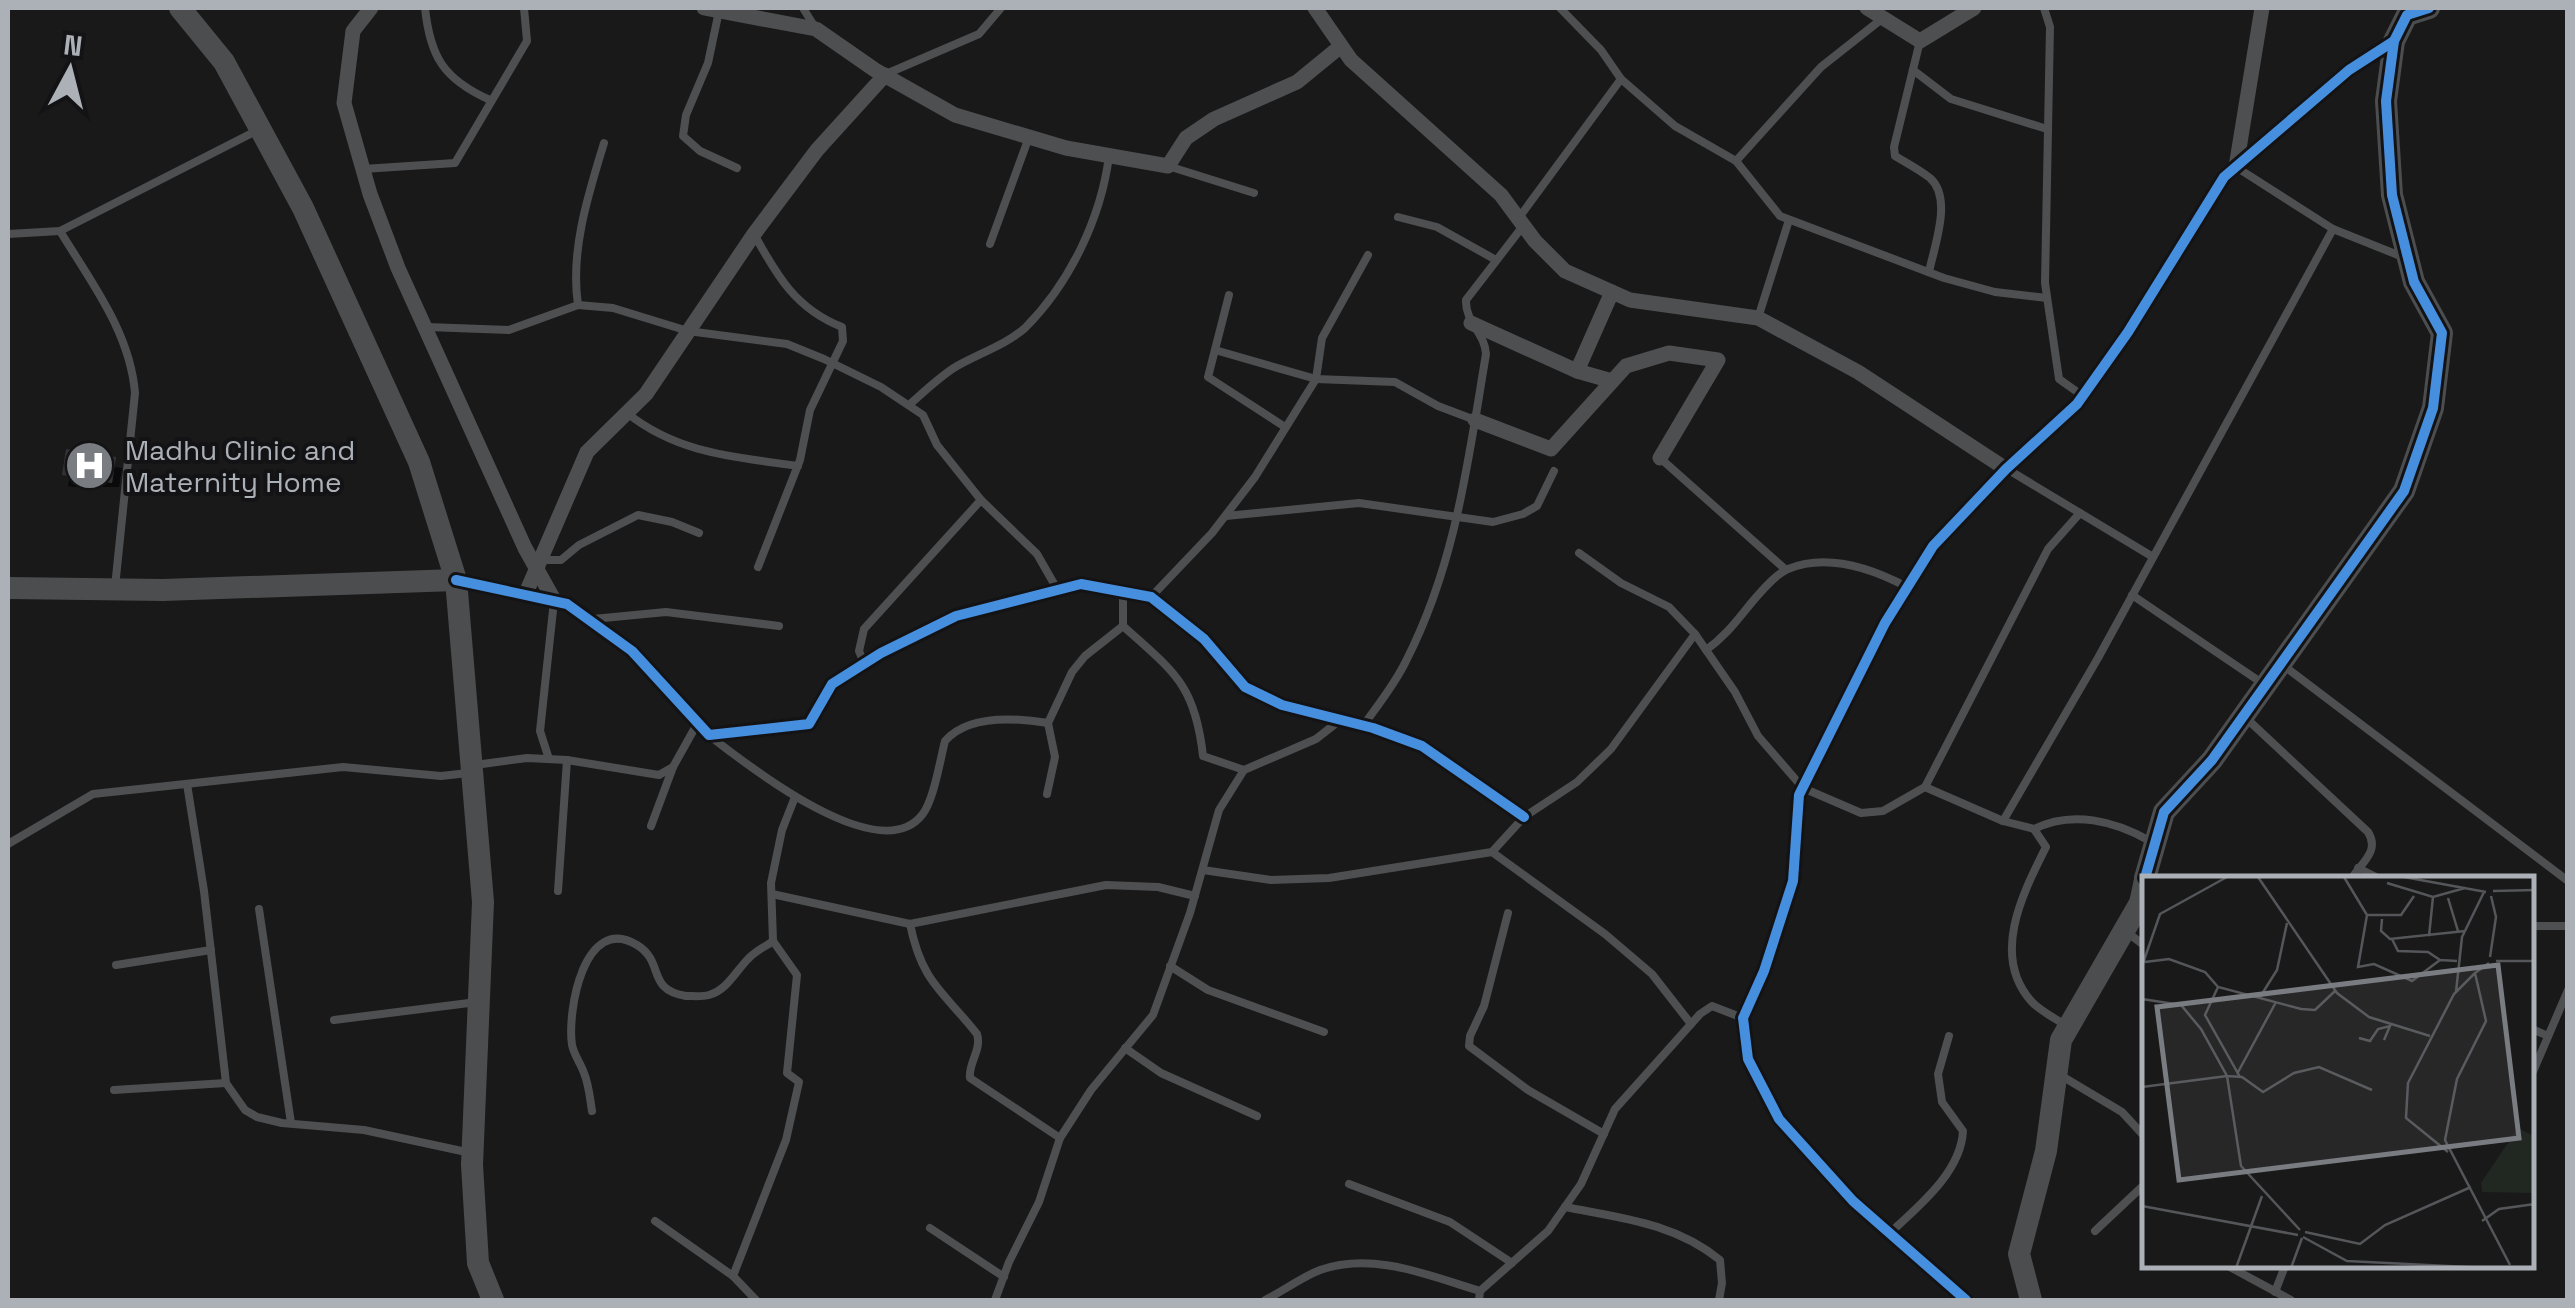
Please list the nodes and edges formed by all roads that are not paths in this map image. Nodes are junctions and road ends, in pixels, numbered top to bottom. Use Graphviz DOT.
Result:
graph roads {
  1 [pos="180,8"];
  2 [pos="371,8"];
  3 [pos="425,8"];
  4 [pos="524,8"];
  5 [pos="804,8"];
  6 [pos="1001,8"];
  7 [pos="1316,8"];
  8 [pos="1560,8"];
  9 [pos="1867,8"];
  10 [pos="1974,8"];
  11 [pos="2044,8"];
  12 [pos="2262,8"];
  13 [pos="2429,8"];
  14 [pos="712,9"];
  15 [pos="777,15"];
  16 [pos="1884,18"];
  17 [pos="816,29"];
  18 [pos="1920,40"];
  19 [pos="2394,41"];
  20 [pos="1341,46"];
  21 [pos="1913,70"];
  22 [pos="884,75"];
  23 [pos="1621,79"];
  24 [pos="490,100"];
  25 [pos="2048,128"];
  26 [pos="260,129"];
  27 [pos="1029,137"];
  28 [pos="604,143"];
  29 [pos="1109,156"];
  30 [pos="1736,160"];
  31 [pos="1168,166"];
  32 [pos="2236,167"];
  33 [pos="738,168"];
  34 [pos="363,169"];
  35 [pos="1254,193"];
  36 [pos="1398,217"];
  37 [pos="1789,220"];
  38 [pos="1521,222"];
  39 [pos="2333,230"];
  40 [pos="60,231"];
  41 [pos="8,234"];
  42 [pos="754,234"];
  43 [pos="990,244"];
  44 [pos="1368,255"];
  45 [pos="2408,259"];
  46 [pos="1496,260"];
  47 [pos="1929,272"];
  48 [pos="1612,292"];
  49 [pos="1229,295"];
  50 [pos="2047,298"];
  51 [pos="578,305"];
  52 [pos="1758,318"];
  53 [pos="1471,324"];
  54 [pos="426,327"];
  55 [pos="688,331"];
  56 [pos="1215,350"];
  57 [pos="833,363"];
  58 [pos="1577,371"];
  59 [pos="1316,379"];
  60 [pos="1612,381"];
  61 [pos="2083,396"];
  62 [pos="909,406"];
  63 [pos="627,413"];
  64 [pos="1474,420"];
  65 [pos="1285,427"];
  66 [pos="1660,458"];
  67 [pos="798,466"];
  68 [pos="2006,469"];
  69 [pos="1554,470"];
  70 [pos="981,500"];
  71 [pos="2080,513"];
  72 [pos="1225,516"];
  73 [pos="1459,516"];
  74 [pos="699,534"];
  75 [pos="1579,553"];
  76 [pos="2153,557"];
  77 [pos="538,563"];
  78 [pos="758,567"];
  79 [pos="1785,569"];
  80 [pos="456,580"];
  81 [pos="8,588"];
  82 [pos="1908,588"];
  83 [pos="1057,589"];
  84 [pos="115,590"];
  85 [pos="1123,592"];
  86 [pos="526,593"];
  87 [pos="2132,595"];
  88 [pos="1150,597"];
  89 [pos="554,600"];
  90 [pos="588,619"];
  91 [pos="779,626"];
  92 [pos="1123,626"];
  93 [pos="1696,634"];
  94 [pos="1706,650"];
  95 [pos="864,663"];
  96 [pos="2281,664"];
  97 [pos="2266,686"];
  98 [pos="2244,716"];
  99 [pos="1340,720"];
  100 [pos="1048,724"];
  101 [pos="1364,726"];
  102 [pos="704,728"];
  103 [pos="548,759"];
  104 [pos="567,760"];
  105 [pos="674,767"];
  106 [pos="471,769"];
  107 [pos="1244,770"];
  108 [pos="188,784"];
  109 [pos="1925,787"];
  110 [pos="1803,788"];
  111 [pos="1047,794"];
  112 [pos="795,797"];
  113 [pos="1524,817"];
  114 [pos="2002,821"];
  115 [pos="651,826"];
  116 [pos="2034,829"];
  117 [pos="8,844"];
  118 [pos="2154,844"];
  119 [pos="1492,852"];
  120 [pos="2358,868"];
  121 [pos="1203,870"];
  122 [pos="2146,876"];
  123 [pos="2353,876"];
  124 [pos="2374,876"];
  125 [pos="2568,882"];
  126 [pos="558,891"];
  127 [pos="2142,893"];
  128 [pos="772,894"];
  129 [pos="1195,896"];
  130 [pos="258,908"];
  131 [pos="1508,913"];
  132 [pos="910,924"];
  133 [pos="2535,926"];
  134 [pos="2568,926"];
  135 [pos="2124,930"];
  136 [pos="773,941"];
  137 [pos="2142,944"];
  138 [pos="211,950"];
  139 [pos="116,965"];
  140 [pos="1170,966"];
  141 [pos="2568,990"];
  142 [pos="477,1002"];
  143 [pos="1743,1018"];
  144 [pos="334,1020"];
  145 [pos="1691,1024"];
  146 [pos="2068,1027"];
  147 [pos="2535,1030"];
  148 [pos="1324,1032"];
  149 [pos="1949,1036"];
  150 [pos="2548,1036"];
  151 [pos="1125,1048"];
  152 [pos="2535,1067"];
  153 [pos="2056,1073"];
  154 [pos="226,1083"];
  155 [pos="114,1090"];
  156 [pos="592,1111"];
  157 [pos="1257,1116"];
  158 [pos="291,1124"];
  159 [pos="2142,1133"];
  160 [pos="1604,1134"];
  161 [pos="1060,1138"];
  162 [pos="472,1153"];
  163 [pos="1349,1184"];
  164 [pos="2142,1187"];
  165 [pos="1566,1206"];
  166 [pos="655,1220"];
  167 [pos="930,1228"];
  168 [pos="1891,1232"];
  169 [pos="2095,1232"];
  170 [pos="1512,1263"];
  171 [pos="2232,1268"];
  172 [pos="2284,1268"];
  173 [pos="733,1276"];
  174 [pos="1004,1277"];
  175 [pos="2274,1292"];
  176 [pos="1480,1296"];
  177 [pos="493,1300"];
  178 [pos="756,1300"];
  179 [pos="995,1300"];
  180 [pos="1266,1300"];
  181 [pos="1719,1300"];
  182 [pos="1966,1300"];
  183 [pos="2031,1300"];
  184 [pos="2290,1300"];
  1 -- 26 [label="main road"];
  2 -- 34 [label="street"];
  3 -- 24 [label="lane"];
  4 -- 24 [label="lane"];
  5 -- 17 [label="lane"];
  6 -- 22 [label="lane"];
  7 -- 20 [label="street"];
  8 -- 23 [label="lane"];
  9 -- 16 [label="street"];
  10 -- 18 [label="street"];
  11 -- 25 [label="lane"];
  12 -- 32 [label="street"];
  13 -- 19 [label="main road"];
  14 -- 15 [label="street"];
  14 -- 33 [label="lane"];
  15 -- 17 [label="street"];
  16 -- 18 [label="street"];
  16 -- 30 [label="lane"];
  17 -- 22 [label="street"];
  18 -- 21 [label="lane"];
  19 -- 32 [label="street"];
  19 -- 45 [label="main road"];
  20 -- 31 [label="street"];
  20 -- 38 [label="street"];
  21 -- 25 [label="lane"];
  21 -- 47 [label="lane"];
  22 -- 27 [label="street"];
  22 -- 42 [label="street"];
  23 -- 30 [label="lane"];
  23 -- 38 [label="lane"];
  24 -- 34 [label="lane"];
  25 -- 50 [label="lane"];
  26 -- 40 [label="lane"];
  26 -- 80 [label="main road"];
  27 -- 29 [label="street"];
  27 -- 43 [label="lane"];
  28 -- 51 [label="lane"];
  29 -- 31 [label="street"];
  29 -- 62 [label="lane"];
  30 -- 37 [label="lane"];
  31 -- 35 [label="lane"];
  32 -- 39 [label="lane"];
  32 -- 61 [label="street"];
  34 -- 54 [label="street"];
  36 -- 46 [label="lane"];
  37 -- 47 [label="lane"];
  37 -- 52 [label="lane"];
  38 -- 46 [label="lane"];
  38 -- 48 [label="street"];
  39 -- 45 [label="lane"];
  39 -- 76 [label="lane"];
  40 -- 41 [label="lane"];
  40 -- 84 [label="lane"];
  42 -- 55 [label="street"];
  42 -- 57 [label="lane"];
  44 -- 59 [label="lane"];
  45 -- 96 [label="main road"];
  46 -- 53 [label="lane"];
  47 -- 50 [label="lane"];
  48 -- 52 [label="street"];
  48 -- 58 [label="street"];
  49 -- 56 [label="lane"];
  50 -- 61 [label="lane"];
  51 -- 54 [label="lane"];
  51 -- 55 [label="lane"];
  52 -- 68 [label="street"];
  53 -- 58 [label="street"];
  53 -- 64 [label="lane"];
  54 -- 77 [label="street"];
  55 -- 57 [label="lane"];
  55 -- 63 [label="street"];
  56 -- 59 [label="lane"];
  56 -- 65 [label="lane"];
  57 -- 62 [label="lane"];
  57 -- 67 [label="lane"];
  58 -- 60 [label="street"];
  59 -- 64 [label="lane"];
  59 -- 65 [label="lane"];
  60 -- 64 [label="street"];
  60 -- 66 [label="street"];
  61 -- 68 [label="street"];
  62 -- 70 [label="lane"];
  63 -- 67 [label="lane"];
  63 -- 77 [label="street"];
  64 -- 73 [label="lane"];
  65 -- 72 [label="lane"];
  66 -- 79 [label="lane"];
  67 -- 78 [label="lane"];
  68 -- 71 [label="lane"];
  68 -- 82 [label="street"];
  69 -- 73 [label="lane"];
  70 -- 83 [label="lane"];
  70 -- 95 [label="lane"];
  71 -- 76 [label="lane"];
  71 -- 109 [label="lane"];
  72 -- 73 [label="lane"];
  72 -- 88 [label="lane"];
  73 -- 101 [label="lane"];
  74 -- 77 [label="lane"];
  75 -- 93 [label="lane"];
  76 -- 87 [label="lane"];
  77 -- 86 [label="street"];
  77 -- 89 [label="street"];
  79 -- 82 [label="lane"];
  79 -- 94 [label="lane"];
  80 -- 84 [label="main road"];
  80 -- 86 [label="street"];
  80 -- 106 [label="main road"];
  81 -- 84 [label="main road"];
  82 -- 110 [label="street"];
  83 -- 85 [label="street"];
  83 -- 95 [label="street"];
  85 -- 88 [label="street"];
  85 -- 92 [label="lane"];
  86 -- 89 [label="street"];
  87 -- 97 [label="lane"];
  87 -- 114 [label="lane"];
  88 -- 99 [label="street"];
  89 -- 90 [label="street"];
  89 -- 103 [label="lane"];
  90 -- 91 [label="lane"];
  90 -- 102 [label="street"];
  92 -- 100 [label="lane"];
  92 -- 107 [label="lane"];
  93 -- 94 [label="lane"];
  93 -- 113 [label="lane"];
  94 -- 110 [label="lane"];
  95 -- 102 [label="street"];
  96 -- 97 [label="main road"];
  96 -- 125 [label="lane"];
  97 -- 98 [label="main road"];
  98 -- 118 [label="main road"];
  98 -- 120 [label="lane"];
  99 -- 101 [label="street"];
  99 -- 107 [label="lane"];
  100 -- 111 [label="lane"];
  100 -- 112 [label="lane"];
  101 -- 113 [label="street"];
  102 -- 105 [label="lane"];
  102 -- 112 [label="lane"];
  103 -- 104 [label="lane"];
  103 -- 106 [label="lane"];
  104 -- 105 [label="lane"];
  104 -- 126 [label="lane"];
  105 -- 115 [label="lane"];
  106 -- 108 [label="lane"];
  106 -- 142 [label="main road"];
  107 -- 121 [label="lane"];
  108 -- 117 [label="lane"];
  108 -- 138 [label="lane"];
  109 -- 110 [label="lane"];
  109 -- 114 [label="lane"];
  110 -- 143 [label="street"];
  112 -- 128 [label="lane"];
  113 -- 119 [label="lane"];
  114 -- 116 [label="lane"];
  116 -- 118 [label="lane"];
  116 -- 146 [label="lane"];
  118 -- 122 [label="main road"];
  119 -- 121 [label="lane"];
  119 -- 145 [label="lane"];
  120 -- 123 [label="lane"];
  120 -- 124 [label="lane"];
  121 -- 129 [label="lane"];
  127 -- 135 [label="main road"];
  128 -- 132 [label="lane"];
  128 -- 136 [label="lane"];
  129 -- 132 [label="lane"];
  129 -- 140 [label="lane"];
  130 -- 158 [label="lane"];
  131 -- 160 [label="lane"];
  132 -- 161 [label="lane"];
  133 -- 134 [label="lane"];
  135 -- 137 [label="lane"];
  135 -- 146 [label="main road"];
  136 -- 156 [label="lane"];
  136 -- 173 [label="lane"];
  138 -- 139 [label="lane"];
  138 -- 154 [label="lane"];
  140 -- 148 [label="lane"];
  140 -- 151 [label="lane"];
  141 -- 150 [label="lane"];
  142 -- 144 [label="lane"];
  142 -- 162 [label="main road"];
  143 -- 145 [label="lane"];
  143 -- 168 [label="street"];
  145 -- 160 [label="lane"];
  146 -- 153 [label="main road"];
  147 -- 150 [label="lane"];
  149 -- 168 [label="lane"];
  150 -- 152 [label="lane"];
  151 -- 157 [label="lane"];
  151 -- 161 [label="lane"];
  153 -- 159 [label="lane"];
  153 -- 183 [label="main road"];
  154 -- 155 [label="lane"];
  154 -- 158 [label="lane"];
  158 -- 162 [label="lane"];
  160 -- 165 [label="lane"];
  161 -- 174 [label="lane"];
  162 -- 177 [label="main road"];
  163 -- 170 [label="lane"];
  164 -- 169 [label="lane"];
  165 -- 170 [label="lane"];
  165 -- 181 [label="lane"];
  166 -- 173 [label="lane"];
  167 -- 174 [label="lane"];
  168 -- 182 [label="street"];
  170 -- 176 [label="lane"];
  171 -- 175 [label="lane"];
  172 -- 175 [label="lane"];
  173 -- 178 [label="lane"];
  174 -- 179 [label="lane"];
  175 -- 184 [label="lane"];
  176 -- 180 [label="lane"];
}
